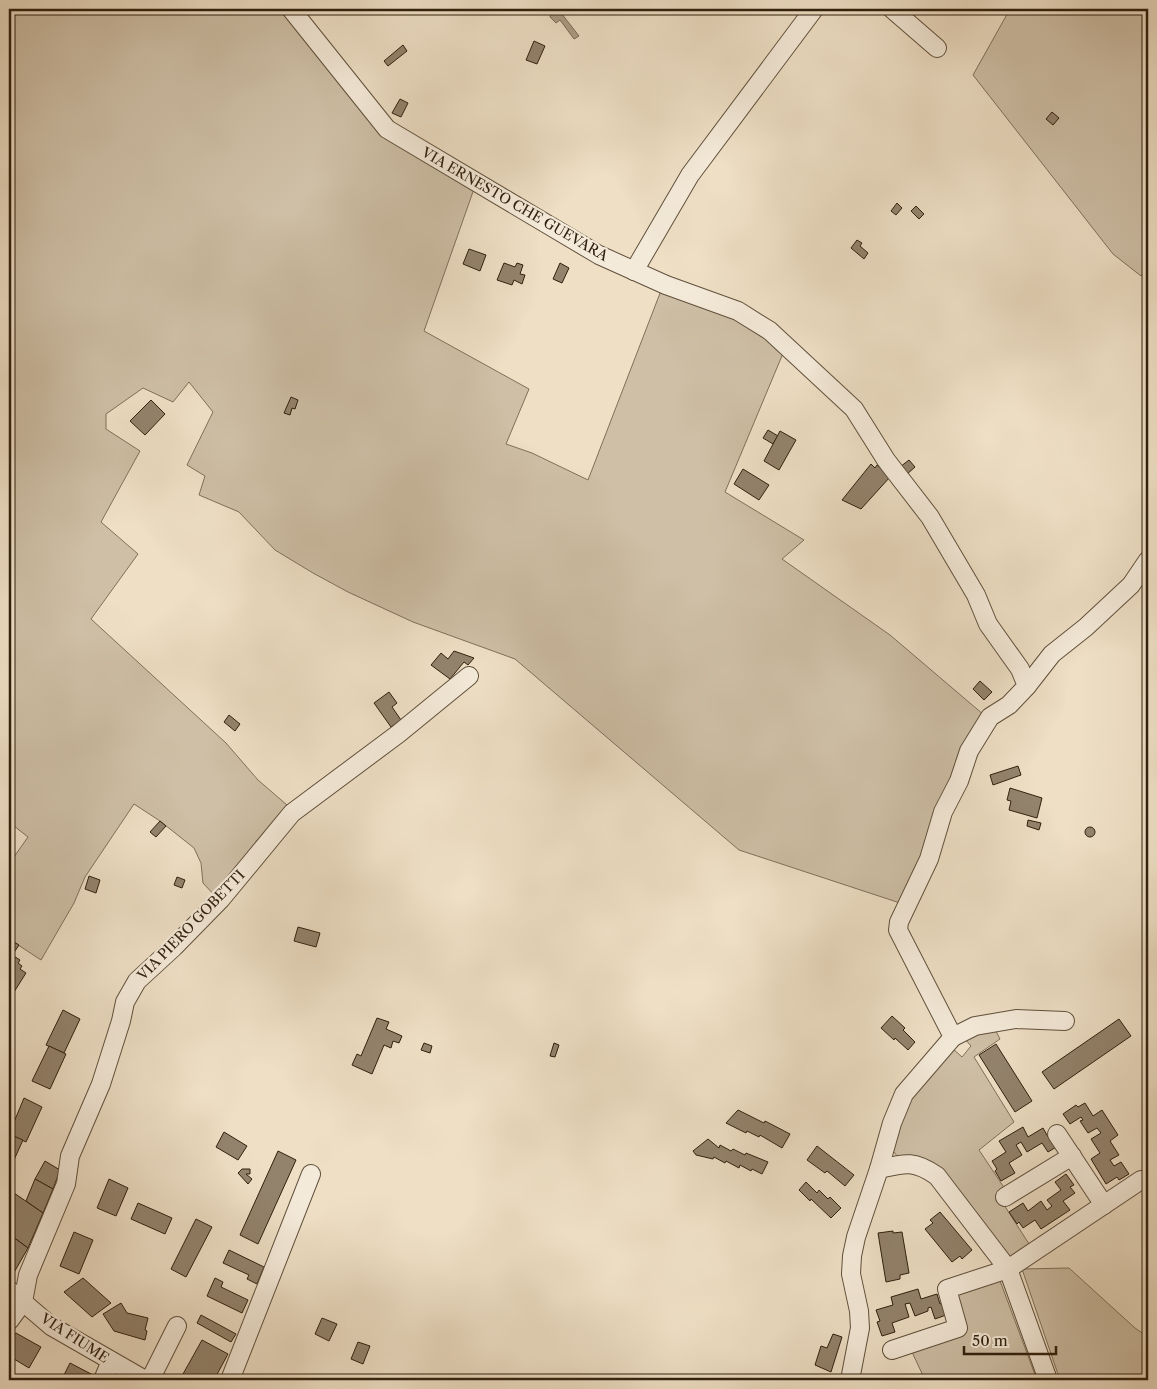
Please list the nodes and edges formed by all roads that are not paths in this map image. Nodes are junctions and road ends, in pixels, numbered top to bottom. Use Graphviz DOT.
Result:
graph roads {
  1 [pos="291,9"];
  2 [pos="814,9"];
  3 [pos="892,9"];
  4 [pos="937,48"];
  5 [pos="634,271"];
  6 [pos="1148,560"];
  7 [pos="469,676"];
  8 [pos="1027,686"];
  9 [pos="1065,1022"];
  10 [pos="953,1037"];
  11 [pos="1057,1134"];
  12 [pos="1072,1156"];
  13 [pos="879,1169"];
  14 [pos="310,1174"];
  15 [pos="1141,1180"];
  16 [pos="1005,1198"];
  17 [pos="1104,1205"];
  18 [pos="1008,1269"];
  19 [pos="9,1290"];
  20 [pos="23,1302"];
  21 [pos="9,1321"];
  22 [pos="177,1326"];
  23 [pos="892,1350"];
  24 [pos="112,1361"];
  25 [pos="103,1380"];
  26 [pos="145,1380"];
  27 [pos="150,1380"];
  28 [pos="230,1380"];
  29 [pos="850,1380"];
  30 [pos="1048,1380"];
  1 -- 5 [label="street, VIA ERNESTO CHE GUEVARA"];
  2 -- 5 [label="street"];
  3 -- 4 [label="street"];
  5 -- 8 [label="street, VIA ERNESTO CHE GUEVARA"];
  6 -- 8 [label="street"];
  7 -- 20 [label="street, VIA PIERO GOBETTI"];
  8 -- 10 [label="street"];
  9 -- 10 [label="street"];
  10 -- 13 [label="street"];
  11 -- 12 [label="street"];
  12 -- 16 [label="street"];
  12 -- 17 [label="street"];
  13 -- 18 [label="street"];
  13 -- 29 [label="street"];
  14 -- 28 [label="street"];
  15 -- 17 [label="street"];
  17 -- 18 [label="street"];
  18 -- 23 [label="street"];
  18 -- 30 [label="street"];
  19 -- 20 [label="street, VIA FIUME"];
  20 -- 21 [label="street"];
  20 -- 24 [label="street, VIA FIUME"];
  22 -- 27 [label="street"];
  24 -- 25 [label="street"];
  24 -- 26 [label="street, VIA FIUME"];
}
